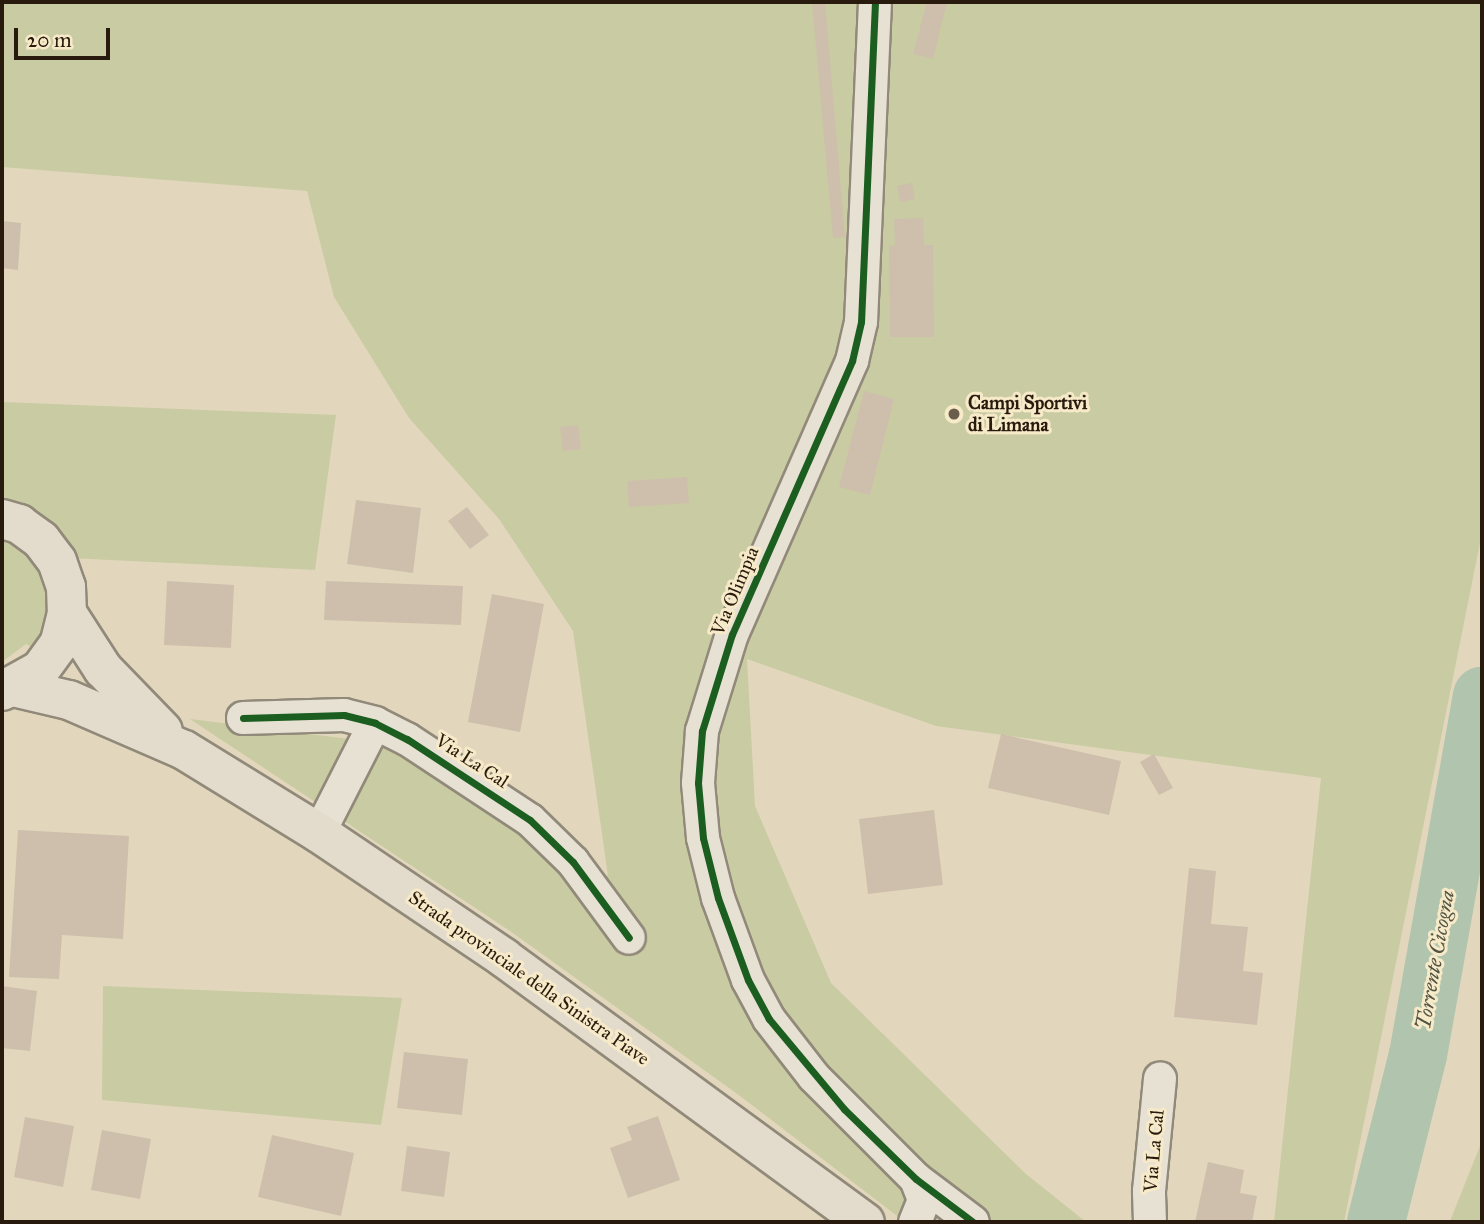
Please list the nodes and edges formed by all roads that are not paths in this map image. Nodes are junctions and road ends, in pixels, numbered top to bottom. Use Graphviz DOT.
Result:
graph roads {
  1 [pos="875,2"];
  2 [pos="7,516"];
  3 [pos="67,614"];
  4 [pos="8,689"];
  5 [pos="243,718"];
  6 [pos="375,723"];
  7 [pos="184,750"];
  8 [pos="319,833"];
  9 [pos="629,938"];
  10 [pos="1160,1079"];
  11 [pos="916,1178"];
  12 [pos="865,1222"];
  13 [pos="915,1222"];
  14 [pos="973,1222"];
  15 [pos="1150,1222"];
  1 -- 11 [label="street, Via Olimpia"];
  2 -- 3 [label="main road"];
  3 -- 4 [label="main road"];
  3 -- 7 [label="main road"];
  4 -- 7 [label="main road"];
  5 -- 6 [label="street, Via La Cal"];
  6 -- 8 [label="street"];
  6 -- 9 [label="street, Via La Cal"];
  7 -- 8 [label="main road, Strada provinciale della Sinistra Piave"];
  8 -- 12 [label="main road, Strada provinciale della Sinistra Piave"];
  10 -- 15 [label="street, Via La Cal"];
  11 -- 13 [label="street"];
  11 -- 14 [label="street"];
}
